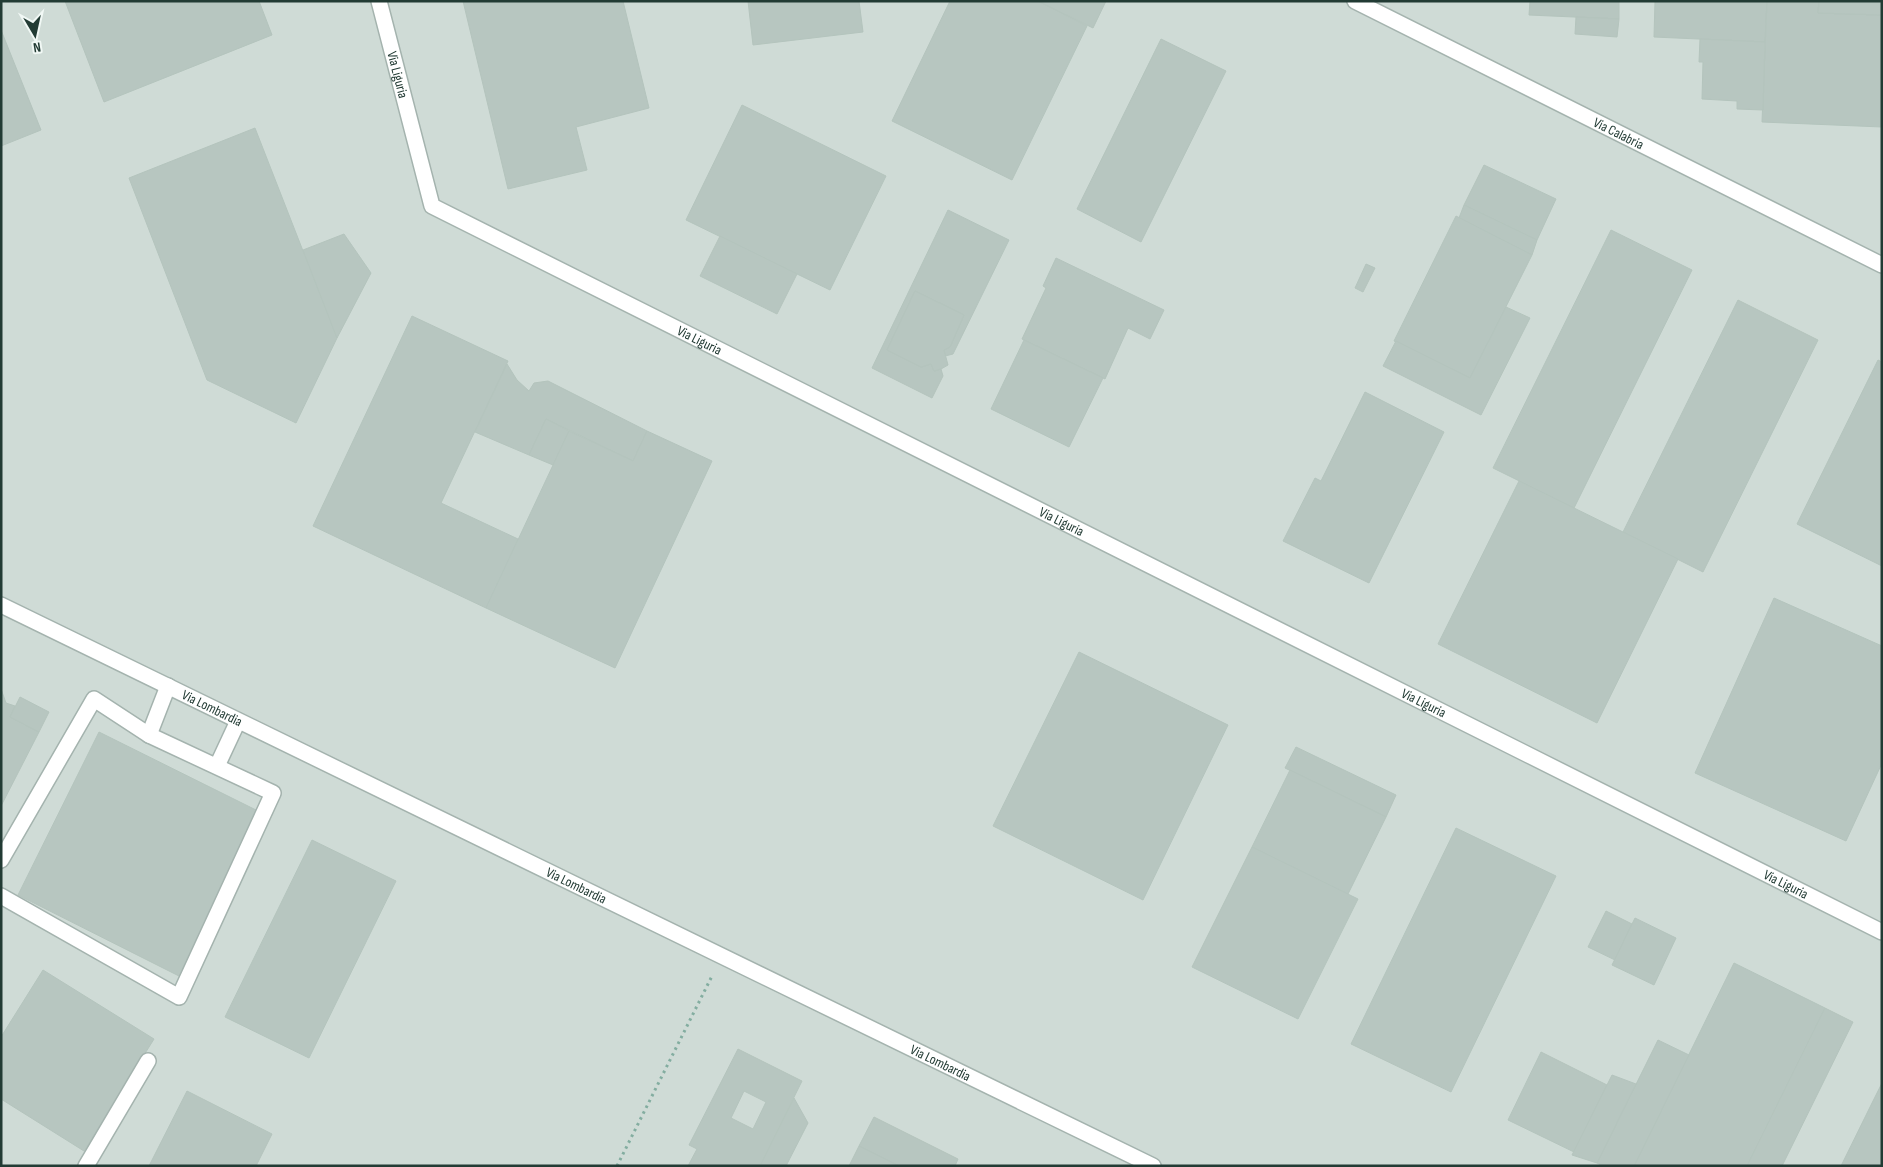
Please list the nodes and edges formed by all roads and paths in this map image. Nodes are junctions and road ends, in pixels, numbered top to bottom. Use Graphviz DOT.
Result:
graph roads {
  1 [pos="379,1"];
  2 [pos="1355,1"];
  3 [pos="1882,265"];
  4 [pos="1,605"];
  5 [pos="168,686"];
  6 [pos="238,720"];
  7 [pos="149,735"];
  8 [pos="217,766"];
  9 [pos="1,860"];
  10 [pos="1,896"];
  11 [pos="1882,932"];
  12 [pos="722,956"];
  13 [pos="148,1061"];
  14 [pos="86,1166"];
  15 [pos="617,1166"];
  16 [pos="1153,1166"];
  1 -- 11 [label="street, Via Liguria"];
  2 -- 3 [label="street, Via Calabria"];
  4 -- 5 [label="street, Via Lombardia"];
  5 -- 6 [label="street, Via Lombardia"];
  5 -- 7 [label="street"];
  6 -- 8 [label="street"];
  6 -- 12 [label="street, Via Lombardia"];
  7 -- 8 [label="street"];
  7 -- 9 [label="street"];
  8 -- 10 [label="street"];
  12 -- 15 [label="path"];
  12 -- 16 [label="street, Via Lombardia"];
  13 -- 14 [label="street"];
}
